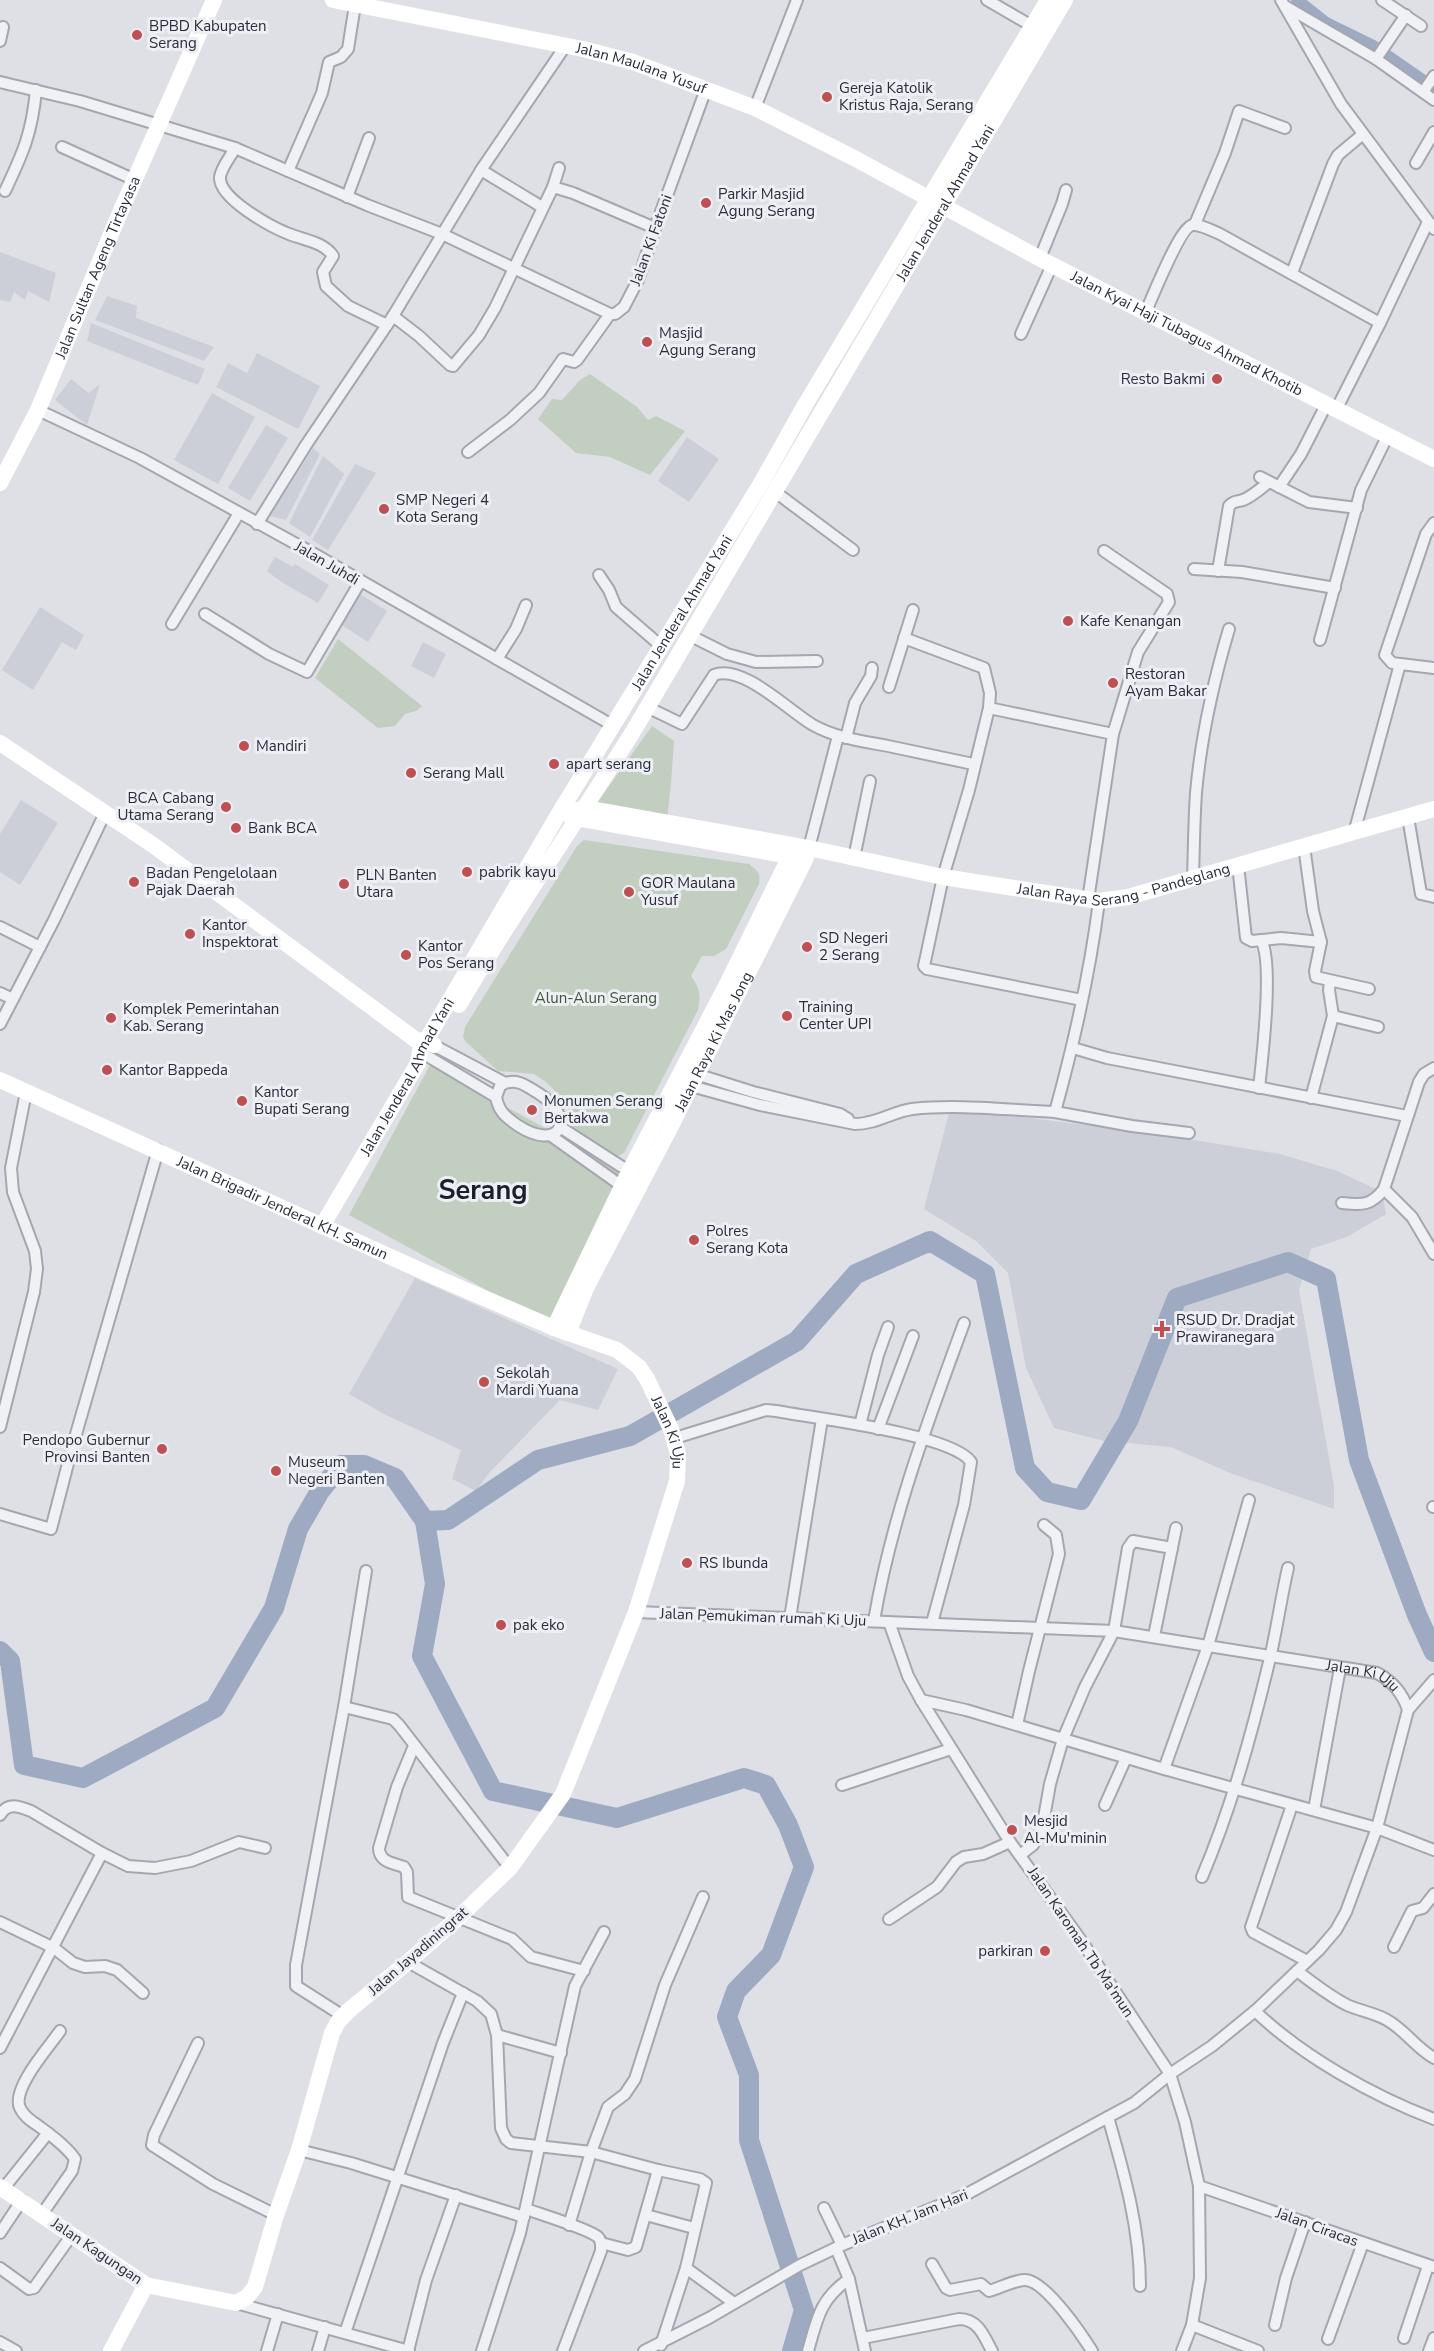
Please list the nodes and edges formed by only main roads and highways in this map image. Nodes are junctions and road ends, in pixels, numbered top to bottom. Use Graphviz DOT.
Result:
graph roads {
  1 [pos="214,0"];
  2 [pos="333,0"];
  3 [pos="1048,0"];
  4 [pos="1065,0"];
  5 [pos="936,202"];
  6 [pos="1433,456"];
  7 [pos="0,483"];
  8 [pos="692,598"];
  9 [pos="707,607"];
  10 [pos="0,743"];
  11 [pos="1434,809"];
  12 [pos="582,813"];
  13 [pos="558,815"];
  14 [pos="708,836"];
  15 [pos="809,848"];
  16 [pos="760,933"];
  17 [pos="424,1050"];
  18 [pos="0,1080"];
  19 [pos="632,1183"];
  20 [pos="322,1226"];
  21 [pos="561,1330"];
  22 [pos="636,1612"];
  23 [pos="2,2188"];
  24 [pos="146,2285"];
  25 [pos="236,2303"];
  26 [pos="111,2351"];
  1 -- 7 [label="main road, Jalan Sultan Ageng Tirtayasa"];
  2 -- 5 [label="main road, Jalan Maulana Yusuf"];
  3 -- 5 [label="main road, Jalan Jenderal Ahmad Yani"];
  4 -- 5 [label="main road, Jalan Jenderal Ahmad Yani"];
  5 -- 6 [label="main road, Jalan Kyai Haji Tubagus Ahmad Khotib"];
  5 -- 8 [label="main road, Jalan Jenderal Ahmad Yani"];
  5 -- 9 [label="main road, Jalan Jenderal Ahmad Yani"];
  8 -- 9 [label="main road"];
  8 -- 13 [label="main road, Jalan Jenderal Ahmad Yani"];
  9 -- 12 [label="main road, Jalan Jenderal Ahmad Yani"];
  10 -- 17 [label="main road"];
  11 -- 15 [label="main road, Jalan Raya Serang - Pandeglang"];
  12 -- 13 [label="main road"];
  12 -- 14 [label="main road"];
  12 -- 17 [label="main road, Jalan Jenderal Ahmad Yani"];
  13 -- 17 [label="main road, Jalan Jenderal Ahmad Yani"];
  14 -- 15 [label="main road, Jalan Raya Serang - Pandeglang"];
  14 -- 16 [label="main road"];
  15 -- 16 [label="main road, Jalan Raya Ki Mas Jong"];
  16 -- 19 [label="main road"];
  16 -- 19 [label="main road, Jalan Raya Ki Mas Jong"];
  17 -- 20 [label="main road, Jalan Jenderal Ahmad Yani"];
  18 -- 20 [label="main road, Jalan Brigadir Jenderal KH. Samun"];
  19 -- 21 [label="main road, Jalan Raya Ki Mas Jong"];
  20 -- 21 [label="main road, Jalan Brigadir Jenderal KH. Samun"];
  21 -- 22 [label="main road, Jalan Ki Uju"];
  22 -- 25 [label="main road, Jalan Jayadiningrat"];
  23 -- 24 [label="main road, Jalan Kagungan"];
  24 -- 25 [label="main road, Jalan Kagungan"];
  24 -- 26 [label="main road"];
}
